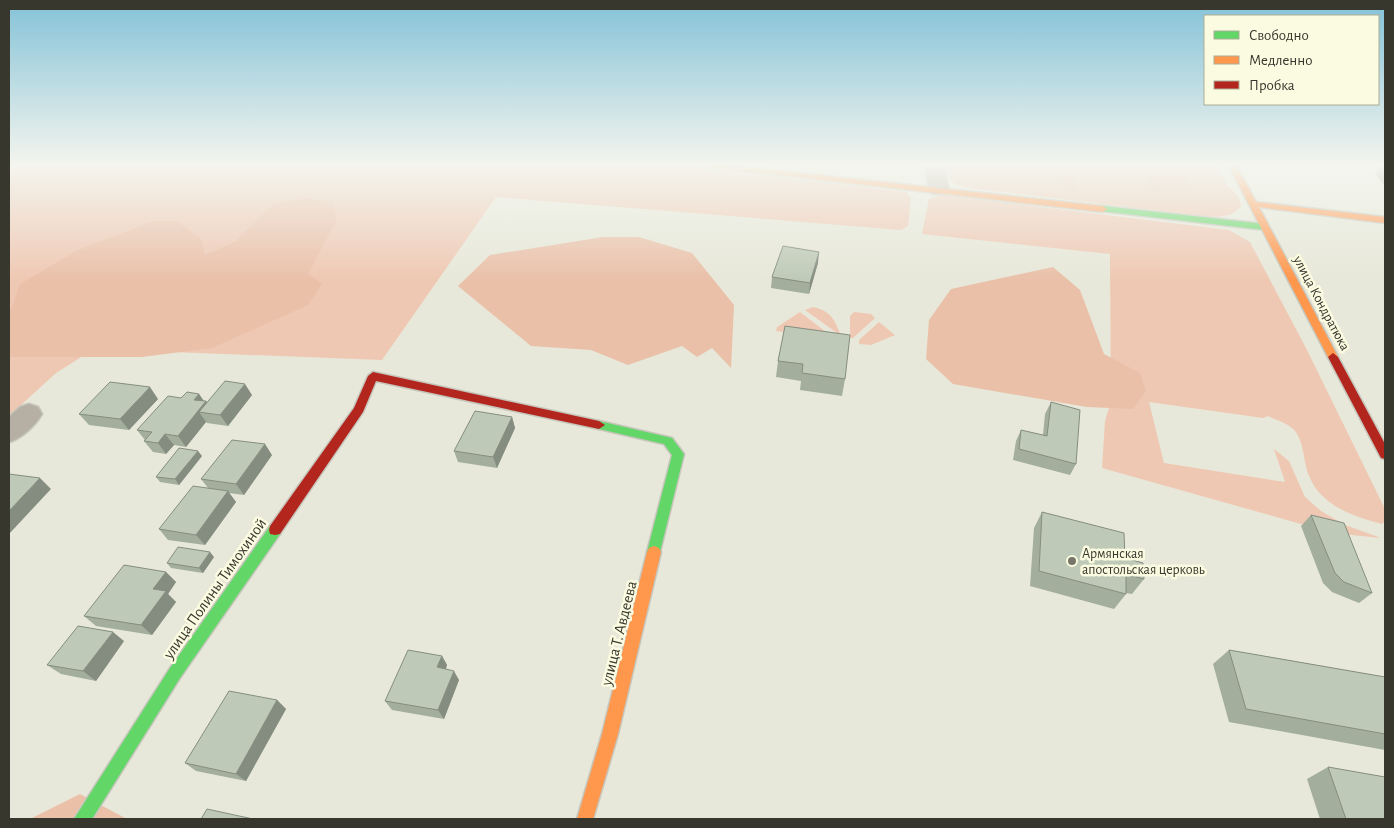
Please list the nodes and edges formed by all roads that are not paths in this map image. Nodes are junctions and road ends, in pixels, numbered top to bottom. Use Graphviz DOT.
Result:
graph roads {
  1 [pos="1050,203"];
  2 [pos="1254,204"];
  3 [pos="1385,220"];
  4 [pos="1265,227"];
  5 [pos="373,376"];
  6 [pos="29,414"];
  7 [pos="9,432"];
  8 [pos="1385,456"];
  9 [pos="82,819"];
  10 [pos="586,819"];
  1 -- 4 [label="street"];
  2 -- 3 [label="street"];
  2 -- 4 [label="street, улица Кондратюка"];
  4 -- 8 [label="street, улица Кондратюка"];
  5 -- 9 [label="street, улица Полины Тимохиной"];
  5 -- 10 [label="street, улица Т. Авдеева"];
  6 -- 7 [label="street"];
}
